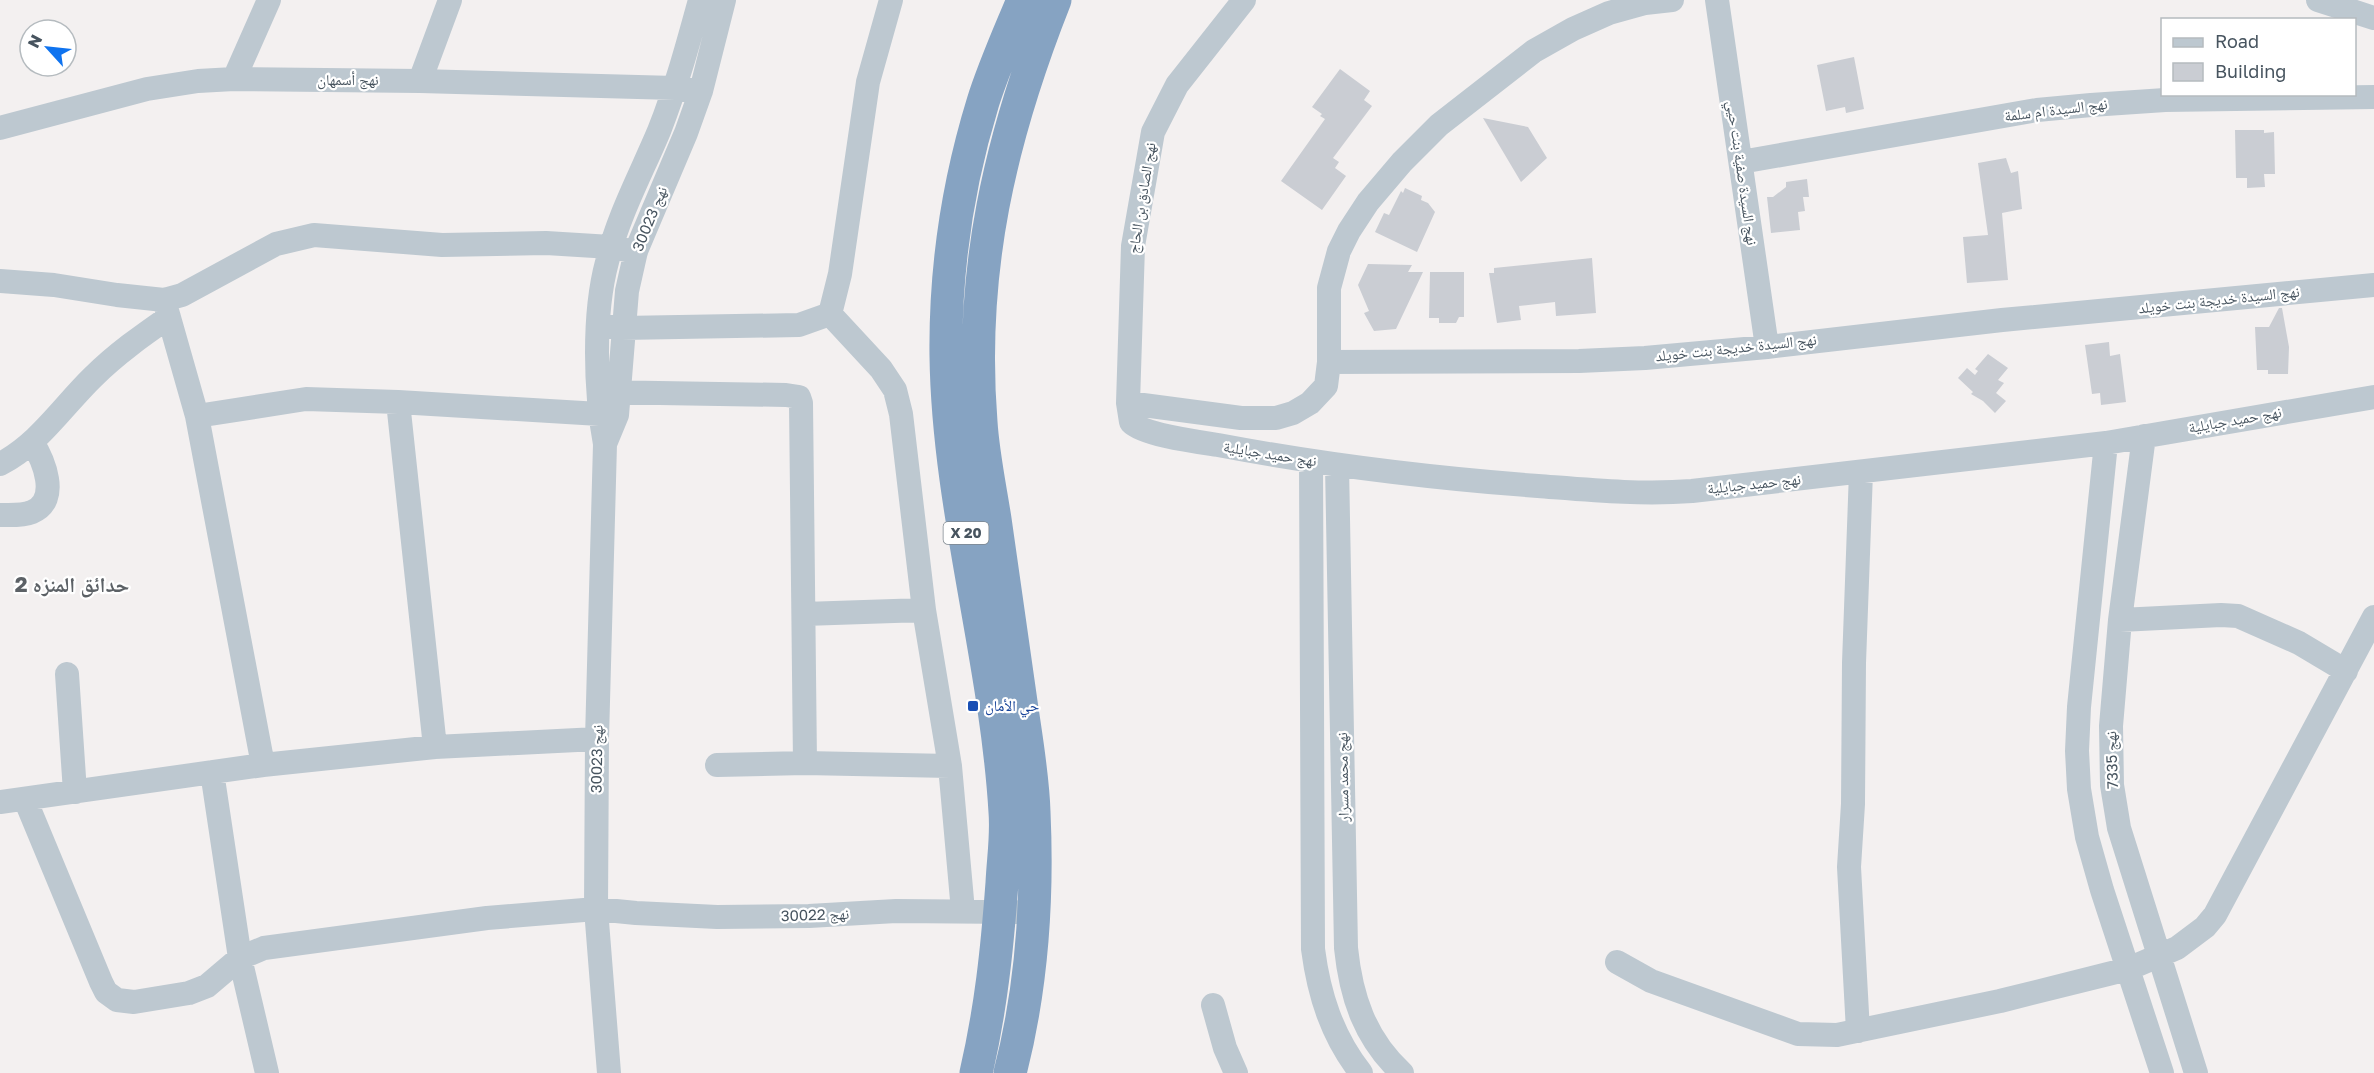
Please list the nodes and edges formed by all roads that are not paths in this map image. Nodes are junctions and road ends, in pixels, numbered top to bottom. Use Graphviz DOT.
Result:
graph roads {
  1 [pos="269,0"];
  2 [pos="450,0"];
  3 [pos="700,0"];
  4 [pos="724,0"];
  5 [pos="891,0"];
  6 [pos="1023,0"];
  7 [pos="1054,0"];
  8 [pos="1244,0"];
  9 [pos="1672,0"];
  10 [pos="1717,0"];
  11 [pos="2318,0"];
  12 [pos="2374,18"];
  13 [pos="234,79"];
  14 [pos="420,81"];
  15 [pos="675,88"];
  16 [pos="701,91"];
  17 [pos="2374,97"];
  18 [pos="0,128"];
  19 [pos="1741,162"];
  20 [pos="611,247"];
  21 [pos="636,252"];
  22 [pos="0,281"];
  23 [pos="2374,285"];
  24 [pos="166,308"];
  25 [pos="830,315"];
  26 [pos="611,326"];
  27 [pos="1767,347"];
  28 [pos="1329,362"];
  29 [pos="2374,397"];
  30 [pos="398,402"];
  31 [pos="608,403"];
  32 [pos="1130,414"];
  33 [pos="197,416"];
  34 [pos="2144,436"];
  35 [pos="32,442"];
  36 [pos="2106,443"];
  37 [pos="1311,461"];
  38 [pos="0,465"];
  39 [pos="1337,465"];
  40 [pos="1861,472"];
  41 [pos="0,515"];
  42 [pos="924,610"];
  43 [pos="804,614"];
  44 [pos="2374,617"];
  45 [pos="2120,620"];
  46 [pos="2346,671"];
  47 [pos="67,674"];
  48 [pos="597,739"];
  49 [pos="435,747"];
  50 [pos="805,763"];
  51 [pos="262,765"];
  52 [pos="717,765"];
  53 [pos="950,766"];
  54 [pos="212,772"];
  55 [pos="75,792"];
  56 [pos="25,800"];
  57 [pos="0,802"];
  58 [pos="596,909"];
  59 [pos="963,911"];
  60 [pos="1000,911"];
  61 [pos="1034,913"];
  62 [pos="2158,957"];
  63 [pos="240,958"];
  64 [pos="1617,962"];
  65 [pos="2128,969"];
  66 [pos="1213,1005"];
  67 [pos="1858,1031"];
  68 [pos="267,1073"];
  69 [pos="609,1073"];
  70 [pos="976,1073"];
  71 [pos="1010,1073"];
  72 [pos="1236,1073"];
  73 [pos="1362,1073"];
  74 [pos="1401,1073"];
  75 [pos="2162,1073"];
  76 [pos="2196,1073"];
  1 -- 13 [label="street"];
  2 -- 14 [label="street"];
  3 -- 15 [label="street, نهج 30023"];
  4 -- 16 [label="street, نهج 30023"];
  5 -- 25 [label="street"];
  6 -- 60 [label="highway, X 20"];
  7 -- 61 [label="highway, X 20"];
  8 -- 32 [label="street, نهج الصادق بن الحاج"];
  9 -- 28 [label="street"];
  10 -- 19 [label="street, نهج السيدة صفية بنت حيي"];
  11 -- 12 [label="street"];
  13 -- 14 [label="street, نهج أسمهان"];
  13 -- 18 [label="street, نهج أسمهان"];
  14 -- 15 [label="street, نهج أسمهان"];
  15 -- 16 [label="street, نهج أسمهان"];
  15 -- 20 [label="street, نهج 30023"];
  16 -- 21 [label="street, نهج 30023"];
  17 -- 19 [label="street, نهج السيدة ام سلمة"];
  19 -- 27 [label="street, نهج السيدة صفية بنت حيي"];
  20 -- 21 [label="street"];
  20 -- 24 [label="street"];
  20 -- 26 [label="street, نهج 30023"];
  21 -- 26 [label="street, نهج 30023"];
  22 -- 24 [label="street"];
  23 -- 27 [label="street, نهج السيدة خديجة بنت خويلد"];
  24 -- 33 [label="street"];
  24 -- 35 [label="street"];
  25 -- 26 [label="street"];
  25 -- 42 [label="street"];
  26 -- 31 [label="street, نهج 30023"];
  27 -- 28 [label="street, نهج السيدة خديجة بنت خويلد"];
  28 -- 32 [label="street"];
  29 -- 34 [label="street, نهج حميد جبايلية"];
  30 -- 31 [label="street"];
  30 -- 33 [label="street"];
  30 -- 49 [label="street"];
  31 -- 43 [label="street"];
  31 -- 48 [label="street, نهج 30023"];
  32 -- 37 [label="street, نهج حميد جبايلية"];
  33 -- 51 [label="street"];
  34 -- 36 [label="street, نهج حميد جبايلية"];
  34 -- 45 [label="street, نهج 7335"];
  35 -- 38 [label="street"];
  35 -- 41 [label="street"];
  36 -- 40 [label="street, نهج حميد جبايلية"];
  36 -- 65 [label="street"];
  37 -- 39 [label="street, نهج حميد جبايلية"];
  37 -- 73 [label="street, نهج محمد مسرار"];
  39 -- 40 [label="street, نهج حميد جبايلية"];
  39 -- 74 [label="street, نهج محمد مسرار"];
  40 -- 67 [label="street"];
  42 -- 43 [label="street"];
  42 -- 53 [label="street"];
  43 -- 50 [label="street"];
  44 -- 46 [label="street"];
  45 -- 46 [label="street"];
  45 -- 62 [label="street, نهج 7335"];
  46 -- 62 [label="street"];
  47 -- 55 [label="street"];
  48 -- 49 [label="street"];
  48 -- 58 [label="street, نهج 30023"];
  49 -- 51 [label="street"];
  50 -- 52 [label="street"];
  50 -- 53 [label="street"];
  51 -- 54 [label="street"];
  53 -- 59 [label="street"];
  54 -- 55 [label="street"];
  54 -- 63 [label="street"];
  55 -- 56 [label="street"];
  56 -- 57 [label="street"];
  56 -- 63 [label="street, نهج 30022"];
  58 -- 59 [label="street, نهج 30022"];
  58 -- 63 [label="street, نهج 30022"];
  58 -- 69 [label="street, نهج 30023"];
  59 -- 60 [label="street, نهج 30022"];
  60 -- 61 [label="street, نهج 30022"];
  60 -- 70 [label="highway, X 20"];
  61 -- 71 [label="highway, X 20"];
  62 -- 65 [label="street"];
  62 -- 76 [label="street, نهج 7335"];
  63 -- 68 [label="street"];
  64 -- 67 [label="street"];
  65 -- 67 [label="street"];
  65 -- 75 [label="street"];
  66 -- 72 [label="street"];
}
